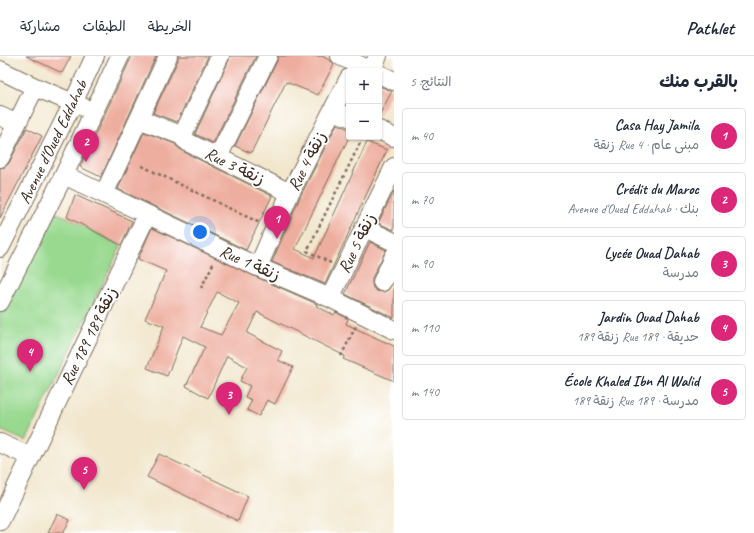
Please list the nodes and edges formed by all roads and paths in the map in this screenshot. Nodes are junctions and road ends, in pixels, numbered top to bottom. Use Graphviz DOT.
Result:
graph roads {
  1 [pos="95,56"];
  2 [pos="120,56"];
  3 [pos="168,56"];
  4 [pos="220,56"];
  5 [pos="268,56"];
  6 [pos="340,56"];
  7 [pos="378,56"];
  8 [pos="356,68"];
  9 [pos="364,68"];
  10 [pos="0,70"];
  11 [pos="382,75"];
  12 [pos="394,81"];
  13 [pos="35,87"];
  14 [pos="73,103"];
  15 [pos="346,103"];
  16 [pos="94,111"];
  17 [pos="341,114"];
  18 [pos="0,116"];
  19 [pos="138,119"];
  20 [pos="17,124"];
  21 [pos="183,136"];
  22 [pos="362,140"];
  23 [pos="218,157"];
  24 [pos="0,158"];
  25 [pos="142,166"];
  26 [pos="394,166"];
  27 [pos="64,175"];
  28 [pos="290,193"];
  29 [pos="104,194"];
  30 [pos="147,215"];
  31 [pos="364,228"];
  32 [pos="274,230"];
  33 [pos="394,242"];
  34 [pos="0,248"];
  35 [pos="221,250"];
  36 [pos="394,256"];
  37 [pos="258,267"];
  38 [pos="344,269"];
  39 [pos="382,282"];
  40 [pos="201,288"];
  41 [pos="330,298"];
  42 [pos="0,302"];
  43 [pos="362,314"];
  44 [pos="394,330"];
  45 [pos="341,356"];
  46 [pos="0,443"];
  47 [pos="31,457"];
  48 [pos="0,521"];
  1 -- 14 [label="street, Avenue d'Oued Eddahab"];
  2 -- 16 [label="street, Avenue d'Oued Eddahab"];
  3 -- 19 [label="street"];
  4 -- 21 [label="street"];
  5 -- 23 [label="street"];
  6 -- 8 [label="street"];
  7 -- 9 [label="street, Rue 4 زنقة"];
  10 -- 13 [label="street"];
  11 -- 12 [label="street"];
  13 -- 14 [label="street"];
  13 -- 20 [label="street"];
  14 -- 16 [label="street"];
  14 -- 34 [label="street, Avenue d'Oued Eddahab"];
  15 -- 17 [label="street, Rue 4 زنقة"];
  16 -- 27 [label="street, Avenue d'Oued Eddahab"];
  17 -- 28 [label="street, Rue 4 زنقة"];
  18 -- 20 [label="street"];
  19 -- 21 [label="street, Rue 3 زنقة"];
  19 -- 29 [label="street"];
  20 -- 24 [label="street"];
  21 -- 23 [label="street, Rue 3 زنقة"];
  22 -- 38 [label="path"];
  23 -- 28 [label="street, Rue 3 زنقة"];
  25 -- 32 [label="path"];
  26 -- 31 [label="street, Rue 5 زنقة"];
  27 -- 29 [label="street, Rue 1 زنقة"];
  27 -- 42 [label="street, Avenue d'Oued Eddahab"];
  28 -- 32 [label="street, Rue 4 زنقة"];
  29 -- 30 [label="street, Rue 1 زنقة"];
  30 -- 35 [label="street, Rue 1 زنقة"];
  30 -- 47 [label="street, Rue 189 زنقة 189"];
  31 -- 33 [label="street"];
  31 -- 38 [label="street, Rue 5 زنقة"];
  32 -- 37 [label="street, Rue 4 زنقة"];
  35 -- 37 [label="street, Rue 1 زنقة"];
  35 -- 40 [label="path"];
  36 -- 39 [label="street"];
  37 -- 41 [label="street, Rue 1 زنقة"];
  38 -- 41 [label="street, Rue 5 زنقة"];
  41 -- 43 [label="street, Rue 1 زنقة"];
  43 -- 44 [label="street, Rue 1 زنقة"];
  43 -- 45 [label="path"];
  46 -- 47 [label="street"];
  47 -- 48 [label="street, Rue 189 زنقة 189"];
}
